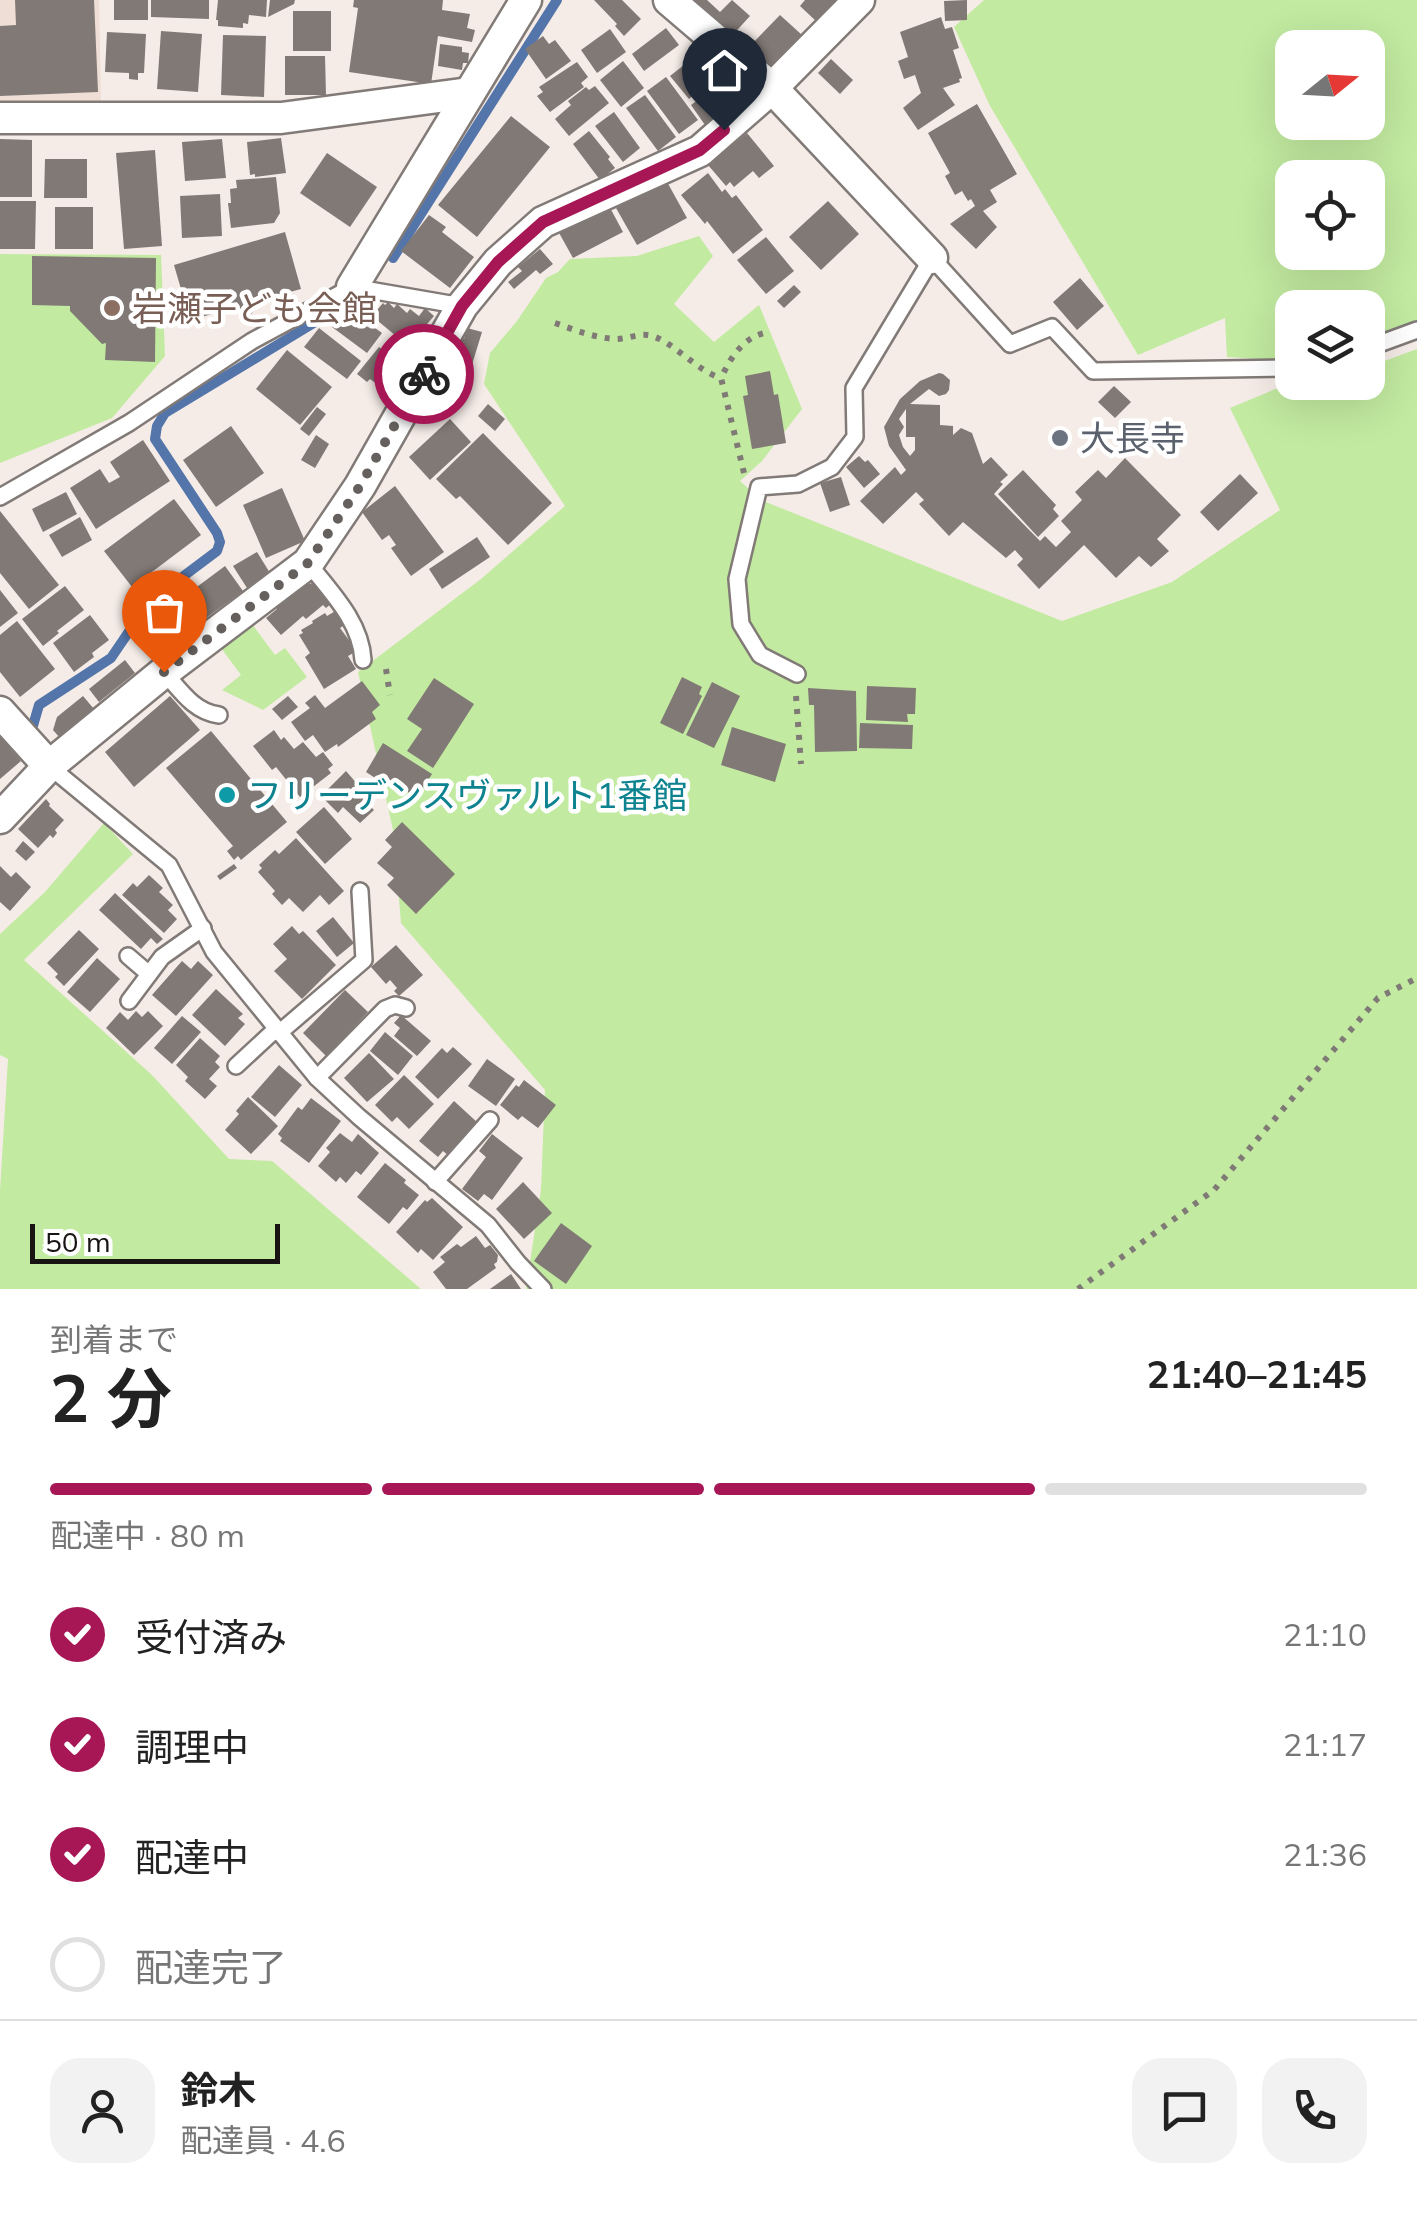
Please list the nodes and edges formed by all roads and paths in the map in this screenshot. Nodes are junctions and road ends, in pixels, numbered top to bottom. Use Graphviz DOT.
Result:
graph roads {
  1 [pos="526,0"];
  2 [pos="669,0"];
  3 [pos="859,0"];
  4 [pos="772,88"];
  5 [pos="468,93"];
  6 [pos="0,118"];
  7 [pos="932,258"];
  8 [pos="352,287"];
  9 [pos="462,306"];
  10 [pos="555,323"];
  11 [pos="1417,330"];
  12 [pos="770,332"];
  13 [pos="1385,342"];
  14 [pos="1275,368"];
  15 [pos="722,378"];
  16 [pos="759,487"];
  17 [pos="0,497"];
  18 [pos="308,563"];
  19 [pos="362,660"];
  20 [pos="164,672"];
  21 [pos="797,674"];
  22 [pos="0,712"];
  23 [pos="219,715"];
  24 [pos="801,764"];
  25 [pos="49,766"];
  26 [pos="0,818"];
  27 [pos="360,891"];
  28 [pos="202,928"];
  29 [pos="128,956"];
  30 [pos="149,974"];
  31 [pos="1417,978"];
  32 [pos="129,1000"];
  33 [pos="406,1008"];
  34 [pos="277,1031"];
  35 [pos="236,1066"];
  36 [pos="317,1078"];
  37 [pos="490,1120"];
  38 [pos="435,1182"];
  39 [pos="543,1289"];
  40 [pos="1078,1289"];
  1 -- 5 [label="street"];
  2 -- 4 [label="street"];
  3 -- 4 [label="street"];
  4 -- 7 [label="street"];
  4 -- 9 [label="street"];
  5 -- 6 [label="street"];
  5 -- 8 [label="street"];
  7 -- 14 [label="lane"];
  7 -- 16 [label="lane"];
  8 -- 9 [label="lane"];
  8 -- 17 [label="lane"];
  9 -- 18 [label="street"];
  10 -- 15 [label="path"];
  11 -- 13 [label="lane"];
  12 -- 15 [label="path"];
  15 -- 16 [label="path"];
  16 -- 21 [label="lane"];
  18 -- 19 [label="lane"];
  18 -- 20 [label="street"];
  20 -- 23 [label="lane"];
  20 -- 25 [label="street"];
  21 -- 24 [label="path"];
  22 -- 25 [label="street"];
  25 -- 26 [label="street"];
  25 -- 28 [label="lane"];
  27 -- 34 [label="lane"];
  28 -- 30 [label="lane"];
  28 -- 34 [label="lane"];
  29 -- 30 [label="lane"];
  30 -- 32 [label="lane"];
  31 -- 40 [label="path"];
  33 -- 36 [label="lane"];
  34 -- 35 [label="lane"];
  34 -- 36 [label="lane"];
  36 -- 38 [label="lane"];
  37 -- 38 [label="lane"];
  38 -- 39 [label="lane"];
}
